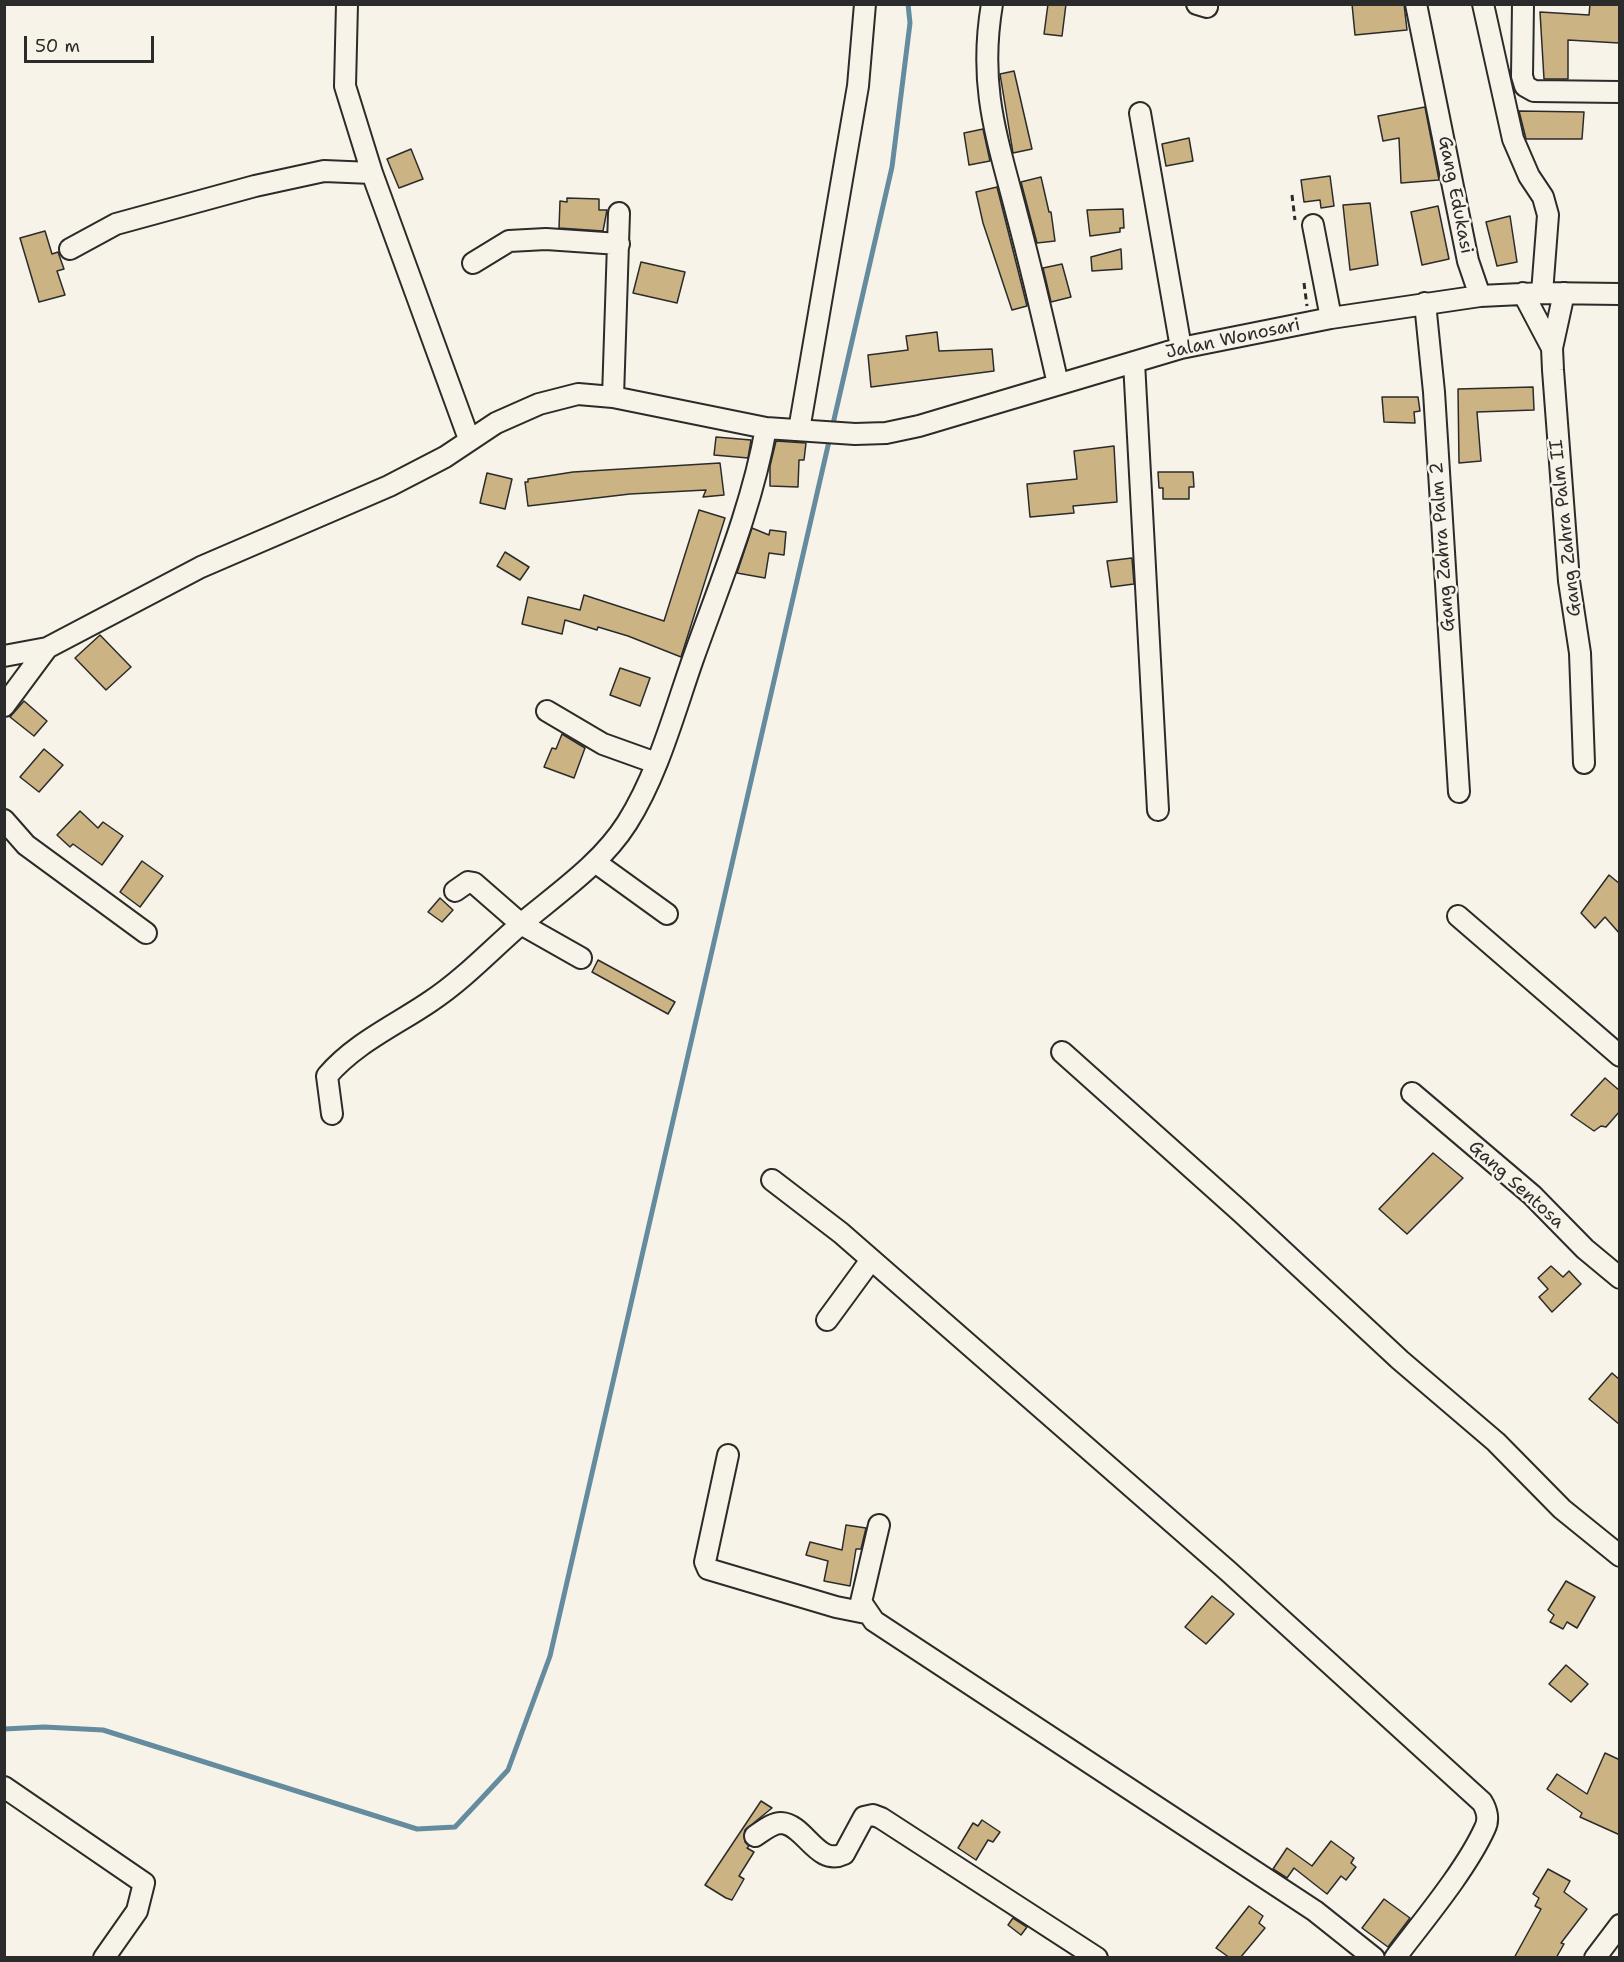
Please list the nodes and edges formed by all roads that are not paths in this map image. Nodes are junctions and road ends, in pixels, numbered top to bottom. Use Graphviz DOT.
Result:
graph roads {
  1 [pos="347,4"];
  2 [pos="865,4"];
  3 [pos="992,4"];
  4 [pos="1416,4"];
  5 [pos="1483,4"];
  6 [pos="1523,4"];
  7 [pos="1620,92"];
  8 [pos="1140,113"];
  9 [pos="372,173"];
  10 [pos="619,213"];
  11 [pos="1313,225"];
  12 [pos="619,244"];
  13 [pos="70,249"];
  14 [pos="472,263"];
  15 [pos="1533,293"];
  16 [pos="1564,293"];
  17 [pos="1620,294"];
  18 [pos="1480,296"];
  19 [pos="1425,303"];
  20 [pos="1331,318"];
  21 [pos="1181,348"];
  22 [pos="1552,348"];
  23 [pos="1134,362"];
  24 [pos="1058,384"];
  25 [pos="614,397"];
  26 [pos="766,428"];
  27 [pos="803,430"];
  28 [pos="469,439"];
  29 [pos="47,648"];
  30 [pos="4,656"];
  31 [pos="4,706"];
  32 [pos="548,711"];
  33 [pos="656,763"];
  34 [pos="1584,763"];
  35 [pos="1459,792"];
  36 [pos="1158,810"];
  37 [pos="4,820"];
  38 [pos="595,862"];
  39 [pos="455,891"];
  40 [pos="667,914"];
  41 [pos="1458,916"];
  42 [pos="522,924"];
  43 [pos="146,933"];
  44 [pos="582,958"];
  45 [pos="1062,1052"];
  46 [pos="1620,1056"];
  47 [pos="1412,1093"];
  48 [pos="332,1114"];
  49 [pos="772,1180"];
  50 [pos="871,1260"];
  51 [pos="1620,1278"];
  52 [pos="827,1320"];
  53 [pos="728,1455"];
  54 [pos="879,1525"];
  55 [pos="1620,1556"];
  56 [pos="866,1613"];
  57 [pos="4,1787"];
  58 [pos="755,1836"];
  59 [pos="1620,1925"];
  60 [pos="104,1958"];
  61 [pos="1097,1958"];
  62 [pos="1374,1958"];
  63 [pos="1395,1958"];
  64 [pos="1595,1958"];
  1 -- 9 [label="street"];
  2 -- 27 [label="street"];
  3 -- 24 [label="street"];
  4 -- 18 [label="street, Gang Edukasi"];
  5 -- 15 [label="street"];
  6 -- 7 [label="street"];
  8 -- 21 [label="street"];
  9 -- 13 [label="street"];
  9 -- 28 [label="street"];
  10 -- 12 [label="street"];
  11 -- 20 [label="street"];
  12 -- 14 [label="street"];
  12 -- 25 [label="street"];
  15 -- 16 [label="street, Jalan Wonosari"];
  15 -- 18 [label="street, Jalan Wonosari"];
  15 -- 22 [label="street"];
  16 -- 17 [label="street, Jalan Wonosari"];
  16 -- 22 [label="street, Gang Zahra Palm II"];
  18 -- 19 [label="street, Jalan Wonosari"];
  19 -- 20 [label="street, Jalan Wonosari"];
  19 -- 35 [label="street, Gang Zahra Palm 2"];
  20 -- 21 [label="street, Jalan Wonosari"];
  21 -- 23 [label="street, Jalan Wonosari"];
  22 -- 34 [label="street, Gang Zahra Palm II"];
  23 -- 24 [label="street, Jalan Wonosari"];
  23 -- 36 [label="street"];
  24 -- 27 [label="street, Jalan Wonosari"];
  25 -- 26 [label="street, Jalan Wonosari"];
  25 -- 28 [label="street, Jalan Wonosari"];
  26 -- 27 [label="street, Jalan Wonosari"];
  26 -- 33 [label="street"];
  28 -- 29 [label="street, Jalan Wonosari"];
  29 -- 30 [label="street"];
  29 -- 31 [label="street"];
  32 -- 33 [label="street"];
  33 -- 38 [label="street"];
  37 -- 43 [label="street"];
  38 -- 40 [label="street"];
  38 -- 42 [label="street"];
  39 -- 42 [label="street"];
  41 -- 46 [label="street"];
  42 -- 44 [label="street"];
  42 -- 48 [label="street"];
  45 -- 55 [label="street"];
  47 -- 51 [label="street, Gang Sentosa"];
  49 -- 50 [label="street"];
  50 -- 52 [label="street"];
  50 -- 63 [label="street"];
  53 -- 56 [label="street"];
  54 -- 56 [label="street"];
  56 -- 62 [label="street"];
  57 -- 60 [label="street"];
  58 -- 61 [label="street"];
  59 -- 64 [label="street"];
}
